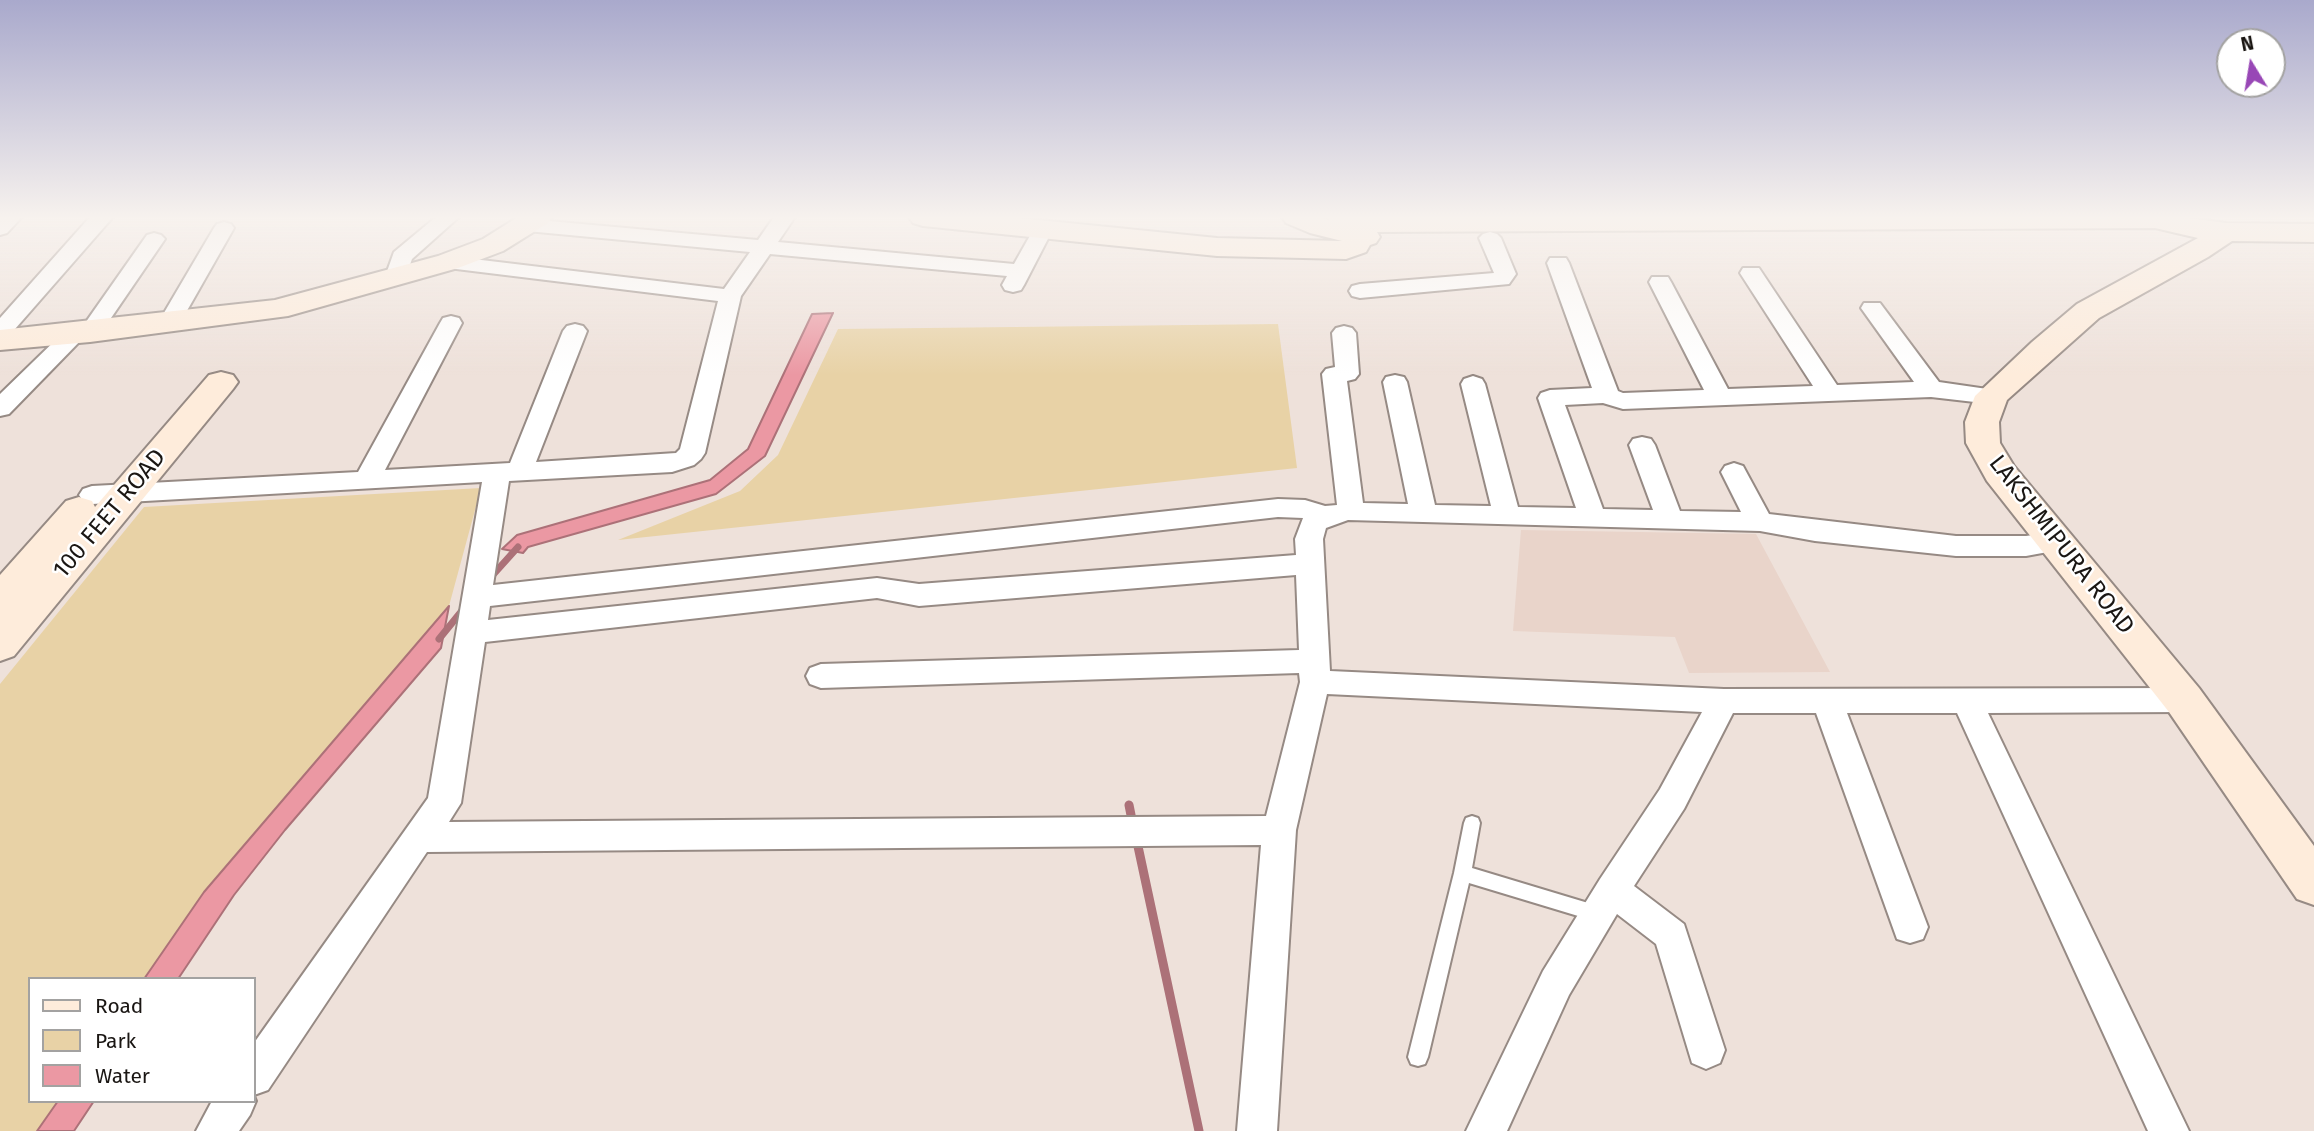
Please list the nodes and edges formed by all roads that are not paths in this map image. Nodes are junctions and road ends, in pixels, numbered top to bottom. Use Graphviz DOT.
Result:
graph roads {
  1 [pos="54,270"];
  2 [pos="130,270"];
  3 [pos="200,270"];
  4 [pos="398,270"];
  5 [pos="421,270"];
  6 [pos="513,270"];
  7 [pos="750,270"];
  8 [pos="946,270"];
  9 [pos="1023,270"];
  10 [pos="1503,270"];
  11 [pos="1561,270"];
  12 [pos="2161,270"];
  13 [pos="1751,273"];
  14 [pos="396,277"];
  15 [pos="1660,282"];
  16 [pos="1360,291"];
  17 [pos="730,296"];
  18 [pos="1872,308"];
  19 [pos="169,323"];
  20 [pos="450,323"];
  21 [pos="575,331"];
  22 [pos="0,332"];
  23 [pos="83,333"];
  24 [pos="1344,333"];
  25 [pos="0,340"];
  26 [pos="1395,382"];
  27 [pos="204,384"];
  28 [pos="1473,384"];
  29 [pos="1931,389"];
  30 [pos="1829,393"];
  31 [pos="1606,395"];
  32 [pos="1719,396"];
  33 [pos="1992,396"];
  34 [pos="0,408"];
  35 [pos="1642,445"];
  36 [pos="508,471"];
  37 [pos="1734,472"];
  38 [pos="367,479"];
  39 [pos="110,494"];
  40 [pos="1423,513"];
  41 [pos="1338,514"];
  42 [pos="1507,515"];
  43 [pos="1593,518"];
  44 [pos="1670,520"];
  45 [pos="1760,522"];
  46 [pos="2054,542"];
  47 [pos="1311,564"];
  48 [pos="0,601"];
  49 [pos="475,607"];
  50 [pos="0,645"];
  51 [pos="1314,672"];
  52 [pos="821,676"];
  53 [pos="1827,700"];
  54 [pos="2184,700"];
  55 [pos="1724,701"];
  56 [pos="1966,701"];
  57 [pos="1472,822"];
  58 [pos="1279,830"];
  59 [pos="418,837"];
  60 [pos="1463,873"];
  61 [pos="2314,884"];
  62 [pos="1605,902"];
  63 [pos="1910,927"];
  64 [pos="1706,1050"];
  65 [pos="1419,1057"];
  66 [pos="256,1073"];
  67 [pos="235,1103"];
  68 [pos="216,1131"];
  69 [pos="1257,1131"];
  70 [pos="1486,1131"];
  71 [pos="2169,1131"];
  1 -- 22 [label="street"];
  2 -- 23 [label="street"];
  3 -- 19 [label="street"];
  4 -- 14 [label="street"];
  5 -- 14 [label="main road"];
  6 -- 17 [label="street"];
  7 -- 17 [label="street"];
  8 -- 9 [label="street"];
  10 -- 16 [label="street"];
  11 -- 31 [label="street"];
  12 -- 33 [label="main road"];
  13 -- 30 [label="street"];
  14 -- 19 [label="main road"];
  15 -- 32 [label="street"];
  17 -- 36 [label="street"];
  18 -- 29 [label="street"];
  19 -- 23 [label="main road"];
  20 -- 38 [label="street"];
  21 -- 36 [label="street"];
  23 -- 25 [label="main road"];
  23 -- 34 [label="street"];
  24 -- 41 [label="street"];
  26 -- 40 [label="street"];
  27 -- 39 [label="main road, 100 FEET ROAD"];
  28 -- 42 [label="street"];
  29 -- 30 [label="street"];
  29 -- 33 [label="street"];
  30 -- 32 [label="street"];
  31 -- 32 [label="street"];
  31 -- 43 [label="street"];
  33 -- 46 [label="main road, LAKSHMIPURA ROAD"];
  35 -- 44 [label="street"];
  36 -- 38 [label="street"];
  36 -- 49 [label="street"];
  37 -- 45 [label="street"];
  38 -- 39 [label="street"];
  39 -- 48 [label="main road, 100 FEET ROAD"];
  39 -- 50 [label="main road, 100 FEET ROAD"];
  40 -- 41 [label="street"];
  40 -- 42 [label="street"];
  41 -- 47 [label="street"];
  41 -- 49 [label="street"];
  42 -- 43 [label="street"];
  43 -- 44 [label="street"];
  44 -- 45 [label="street"];
  45 -- 46 [label="street"];
  46 -- 54 [label="main road, LAKSHMIPURA ROAD"];
  47 -- 49 [label="street"];
  47 -- 51 [label="street"];
  49 -- 59 [label="street"];
  51 -- 52 [label="street"];
  51 -- 55 [label="street"];
  51 -- 58 [label="street"];
  53 -- 55 [label="street"];
  53 -- 56 [label="street"];
  53 -- 63 [label="street"];
  54 -- 56 [label="street"];
  54 -- 61 [label="main road, LAKSHMIPURA ROAD"];
  55 -- 62 [label="street"];
  56 -- 71 [label="street"];
  57 -- 60 [label="lane"];
  58 -- 59 [label="street"];
  58 -- 69 [label="street"];
  59 -- 66 [label="street"];
  60 -- 62 [label="lane"];
  60 -- 65 [label="lane"];
  62 -- 64 [label="street"];
  62 -- 70 [label="street"];
  67 -- 68 [label="street"];
}
